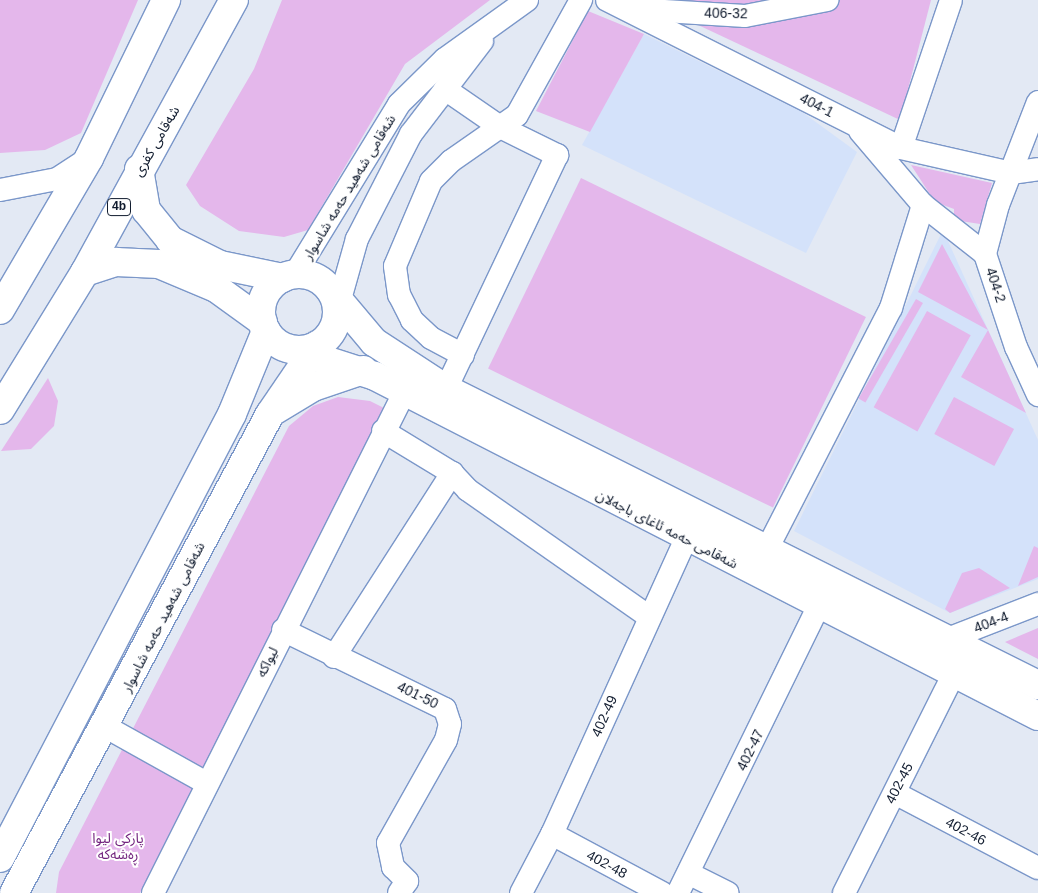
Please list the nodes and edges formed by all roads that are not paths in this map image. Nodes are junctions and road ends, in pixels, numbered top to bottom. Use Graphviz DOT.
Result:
graph roads {
  1 [pos="166,0"];
  2 [pos="234,0"];
  3 [pos="527,0"];
  4 [pos="581,0"];
  5 [pos="827,0"];
  6 [pos="951,0"];
  7 [pos="615,4"];
  8 [pos="494,24"];
  9 [pos="445,89"];
  10 [pos="1038,102"];
  11 [pos="399,104"];
  12 [pos="419,122"];
  13 [pos="855,124"];
  14 [pos="500,127"];
  15 [pos="901,148"];
  16 [pos="89,158"];
  17 [pos="139,169"];
  18 [pos="1038,169"];
  19 [pos="1011,173"];
  20 [pos="0,190"];
  21 [pos="923,205"];
  22 [pos="986,254"];
  23 [pos="86,272"];
  24 [pos="289,276"];
  25 [pos="336,300"];
  26 [pos="0,310"];
  27 [pos="264,327"];
  28 [pos="307,350"];
  29 [pos="463,355"];
  30 [pos="363,370"];
  31 [pos="446,389"];
  32 [pos="404,393"];
  33 [pos="1038,395"];
  34 [pos="0,410"];
  35 [pos="270,414"];
  36 [pos="384,431"];
  37 [pos="452,473"];
  38 [pos="610,486"];
  39 [pos="686,538"];
  40 [pos="766,551"];
  41 [pos="1038,604"];
  42 [pos="819,606"];
  43 [pos="648,616"];
  44 [pos="283,630"];
  45 [pos="945,640"];
  46 [pos="334,657"];
  47 [pos="954,673"];
  48 [pos="1038,685"];
  49 [pos="1038,716"];
  50 [pos="106,727"];
  51 [pos="206,783"];
  52 [pos="894,793"];
  53 [pos="552,834"];
  54 [pos="1,856"];
  55 [pos="32,858"];
  56 [pos="1038,868"];
  57 [pos="690,874"];
  58 [pos="14,893"];
  59 [pos="29,893"];
  60 [pos="153,893"];
  61 [pos="399,893"];
  62 [pos="521,893"];
  63 [pos="662,893"];
  64 [pos="678,893"];
  65 [pos="728,893"];
  66 [pos="844,893"];
  1 -- 16 [label="main road"];
  2 -- 17 [label="main road, شەقامی کفری / 4b"];
  3 -- 8 [label="street"];
  4 -- 14 [label="street"];
  5 -- 7 [label="street, 406-32"];
  6 -- 15 [label="street"];
  7 -- 13 [label="street, 404-1"];
  8 -- 9 [label="street, شەقامی شەهید حەمە شاسوار"];
  8 -- 11 [label="street, شەقامی شەهید حەمە شاسوار"];
  9 -- 12 [label="street, شەقامی شەهید حەمە شاسوار"];
  9 -- 14 [label="street"];
  10 -- 19 [label="street, 404-2"];
  11 -- 12 [label="street"];
  11 -- 24 [label="street, شەقامی شەهید حەمە شاسوار"];
  12 -- 25 [label="street, شەقامی شەهید حەمە شاسوار"];
  13 -- 15 [label="street, 404-1"];
  13 -- 21 [label="street"];
  14 -- 29 [label="street"];
  14 -- 29 [label="street"];
  15 -- 19 [label="street, 404-1"];
  16 -- 20 [label="street"];
  16 -- 26 [label="main road"];
  17 -- 23 [label="main road, شەقامی کفری / 4b"];
  17 -- 24 [label="main road"];
  18 -- 19 [label="street, 404-1"];
  19 -- 22 [label="street, 404-2"];
  21 -- 22 [label="street"];
  21 -- 40 [label="street"];
  22 -- 33 [label="street, 404-2"];
  23 -- 27 [label="main road"];
  23 -- 34 [label="main road, شەقامی کفری / 4b"];
  24 -- 25 [label="main road"];
  24 -- 27 [label="main road"];
  25 -- 28 [label="main road"];
  25 -- 31 [label="main road, شەقامی حەمە ئاغای باجەلان"];
  27 -- 28 [label="main road"];
  27 -- 54 [label="main road"];
  28 -- 30 [label="main road, شەقامی حەمە ئاغای باجەلان"];
  28 -- 35 [label="main road, شەقامی شەهید حەمە شاسوار"];
  29 -- 31 [label="street"];
  30 -- 32 [label="main road, شەقامی حەمە ئاغای باجەلان"];
  30 -- 35 [label="main road"];
  31 -- 38 [label="main road, شەقامی حەمە ئاغای باجەلان"];
  32 -- 36 [label="street, لیواکە"];
  32 -- 38 [label="main road, شەقامی حەمە ئاغای باجەلان"];
  35 -- 50 [label="main road, شەقامی شەهید حەمە شاسوار"];
  36 -- 37 [label="street"];
  36 -- 44 [label="street, لیواکە"];
  37 -- 43 [label="street"];
  37 -- 46 [label="street"];
  38 -- 39 [label="main road, شەقامی حەمە ئاغای باجەلان"];
  38 -- 40 [label="main road, شەقامی حەمە ئاغای باجەلان"];
  39 -- 42 [label="main road, شەقامی حەمە ئاغای باجەلان"];
  39 -- 43 [label="street, 402-49"];
  40 -- 45 [label="main road, شەقامی حەمە ئاغای باجەلان"];
  41 -- 45 [label="street, 404-4"];
  42 -- 47 [label="main road, شەقامی حەمە ئاغای باجەلان"];
  42 -- 57 [label="street, 402-47"];
  43 -- 53 [label="street, 402-49"];
  44 -- 46 [label="street, 401-50"];
  44 -- 51 [label="street, لیواکە"];
  45 -- 48 [label="main road, شەقامی حەمە ئاغای باجەلان"];
  46 -- 61 [label="street, 401-50"];
  47 -- 49 [label="main road, شەقامی حەمە ئاغای باجەلان"];
  47 -- 52 [label="street, 402-45"];
  50 -- 51 [label="street"];
  50 -- 55 [label="main road, شەقامی شەهید حەمە شاسوار"];
  51 -- 60 [label="street, لیواکە"];
  52 -- 56 [label="street, 402-46"];
  52 -- 66 [label="street, 402-45"];
  53 -- 62 [label="street, 402-49"];
  53 -- 63 [label="street, 402-48"];
  55 -- 58 [label="main road, شەقامی شەهید حەمە شاسوار"];
  55 -- 59 [label="main road"];
  57 -- 64 [label="street, 402-47"];
  57 -- 65 [label="street"];
}
